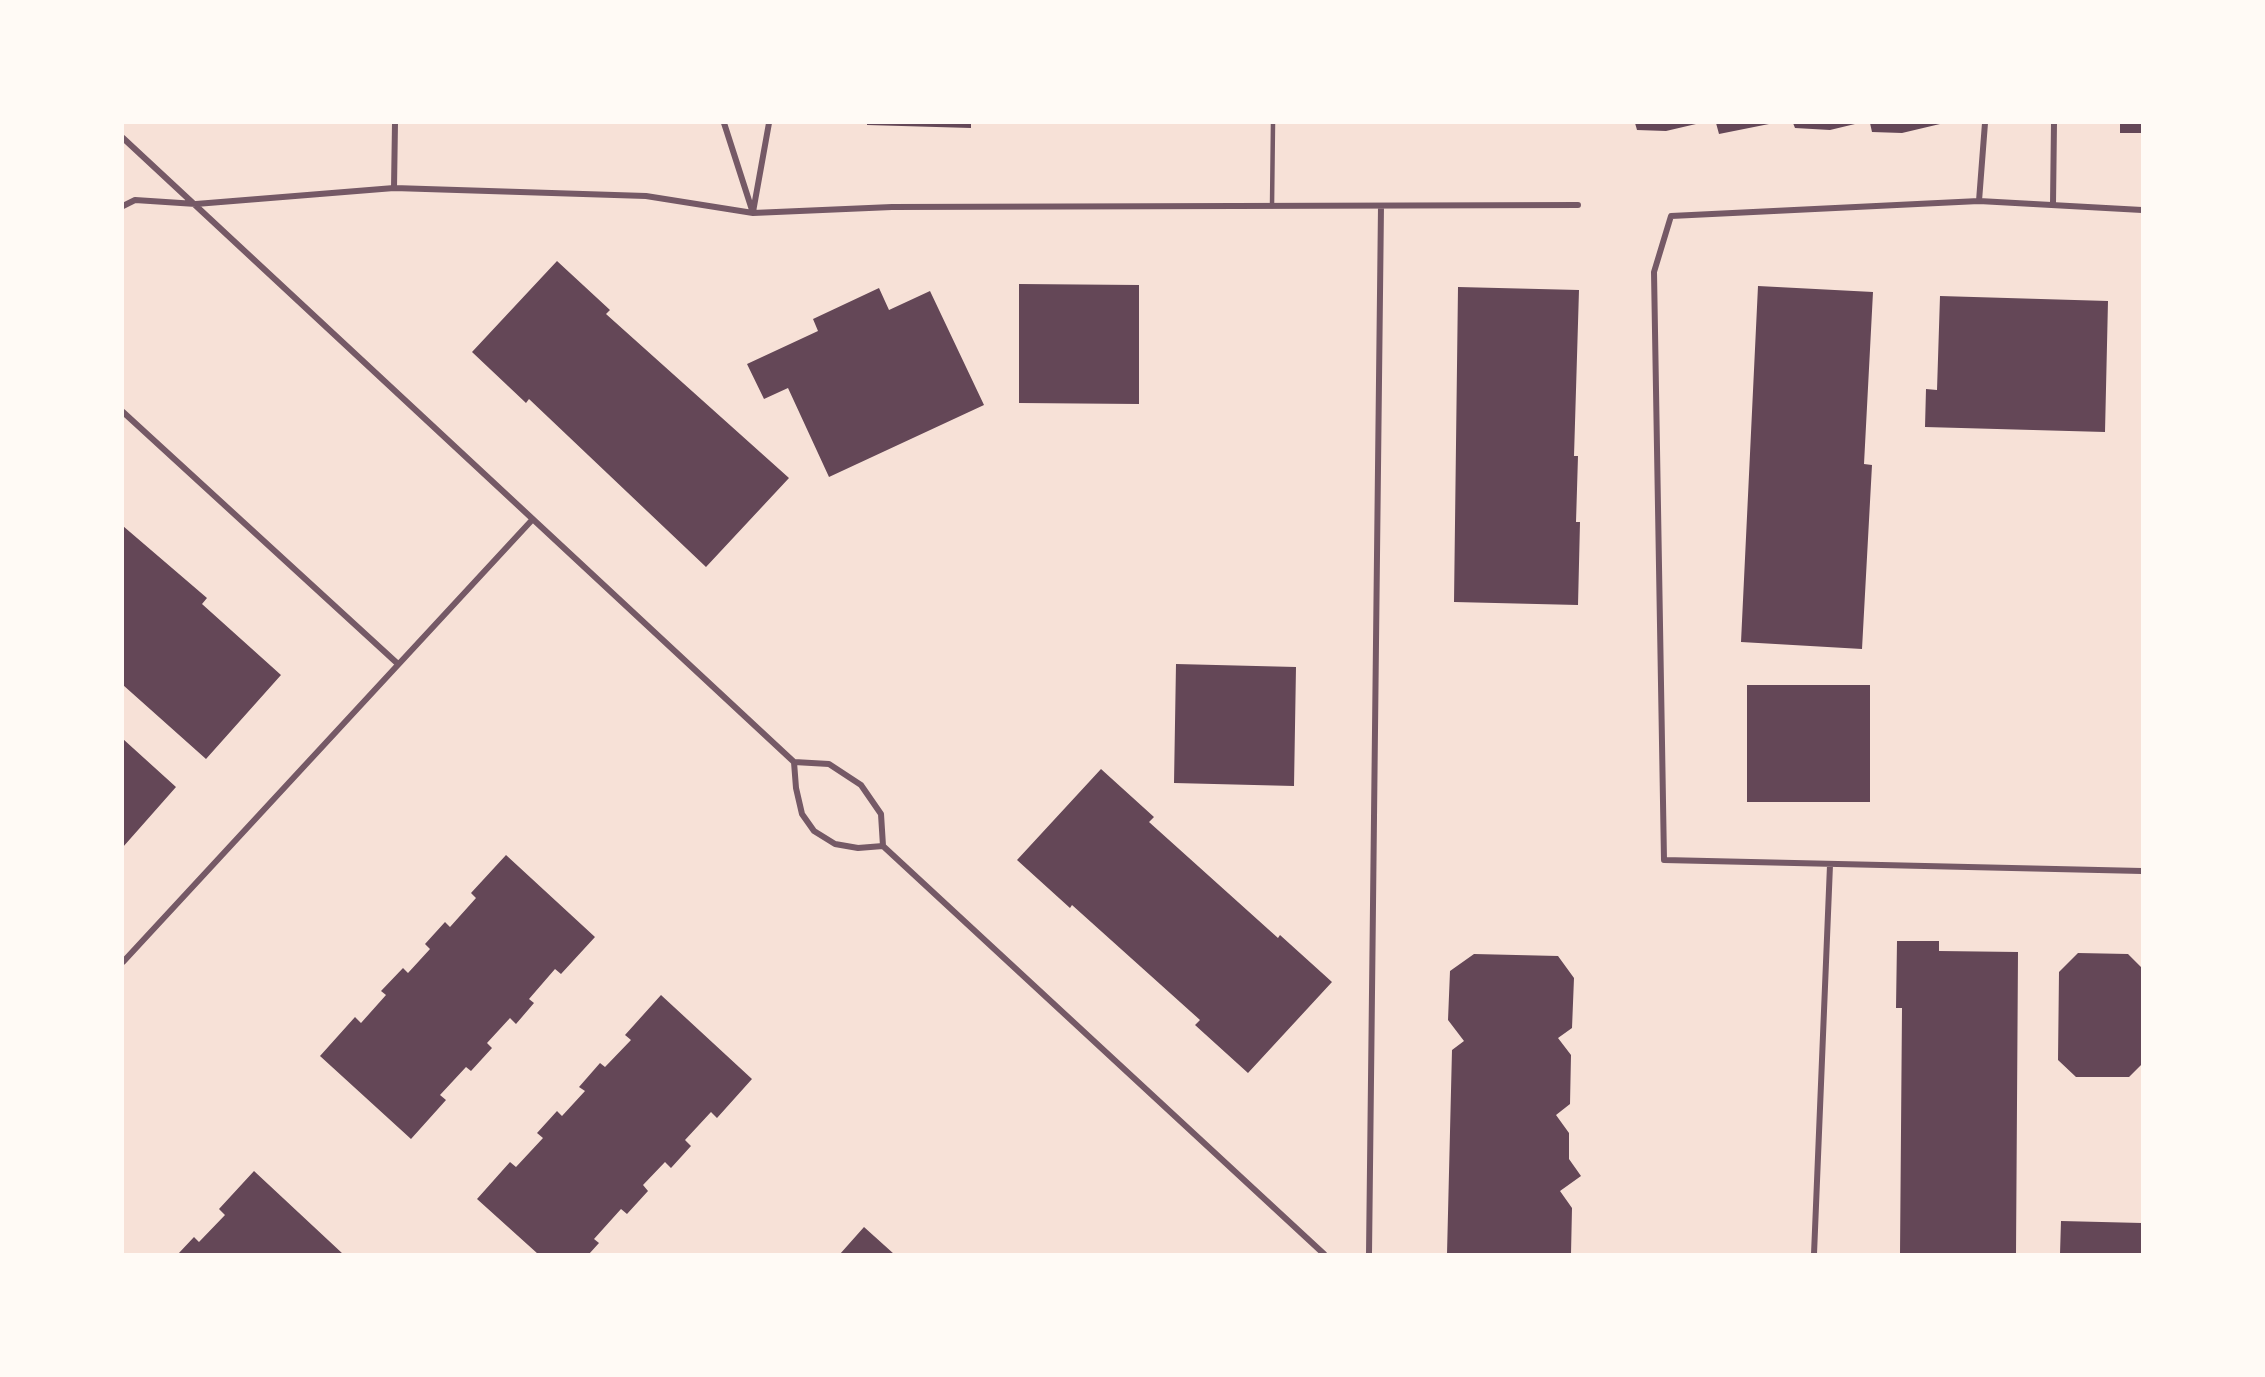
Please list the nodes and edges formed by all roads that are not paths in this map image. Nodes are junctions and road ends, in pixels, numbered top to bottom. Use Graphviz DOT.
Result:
graph roads {
  1 [pos="394,123"];
  2 [pos="724,123"];
  3 [pos="769,123"];
  4 [pos="1273,123"];
  5 [pos="1985,123"];
  6 [pos="2054,123"];
  7 [pos="123,138"];
  8 [pos="394,188"];
  9 [pos="1979,201"];
  10 [pos="196,204"];
  11 [pos="2053,204"];
  12 [pos="123,206"];
  13 [pos="1272,206"];
  14 [pos="1381,206"];
  15 [pos="1578,206"];
  16 [pos="2142,210"];
  17 [pos="753,213"];
  18 [pos="123,412"];
  19 [pos="532,520"];
  20 [pos="398,664"];
  21 [pos="795,762"];
  22 [pos="883,846"];
  23 [pos="1830,865"];
  24 [pos="2142,871"];
  25 [pos="123,962"];
  26 [pos="1324,1254"];
  27 [pos="1369,1254"];
  28 [pos="1814,1254"];
  1 -- 8 [label="street"];
  2 -- 17 [label="street"];
  3 -- 17 [label="street"];
  4 -- 13 [label="lane"];
  5 -- 9 [label="street"];
  6 -- 11 [label="street"];
  7 -- 10 [label="street"];
  8 -- 10 [label="street"];
  8 -- 17 [label="street"];
  9 -- 11 [label="street"];
  9 -- 23 [label="street"];
  10 -- 12 [label="street"];
  10 -- 19 [label="street"];
  11 -- 16 [label="street"];
  13 -- 14 [label="street"];
  13 -- 17 [label="street"];
  14 -- 15 [label="street"];
  14 -- 27 [label="street"];
  18 -- 20 [label="street"];
  19 -- 20 [label="street"];
  19 -- 21 [label="street"];
  20 -- 25 [label="street"];
  21 -- 22 [label="street"];
  21 -- 22 [label="street"];
  22 -- 26 [label="street"];
  23 -- 24 [label="street"];
  23 -- 28 [label="street"];
}
